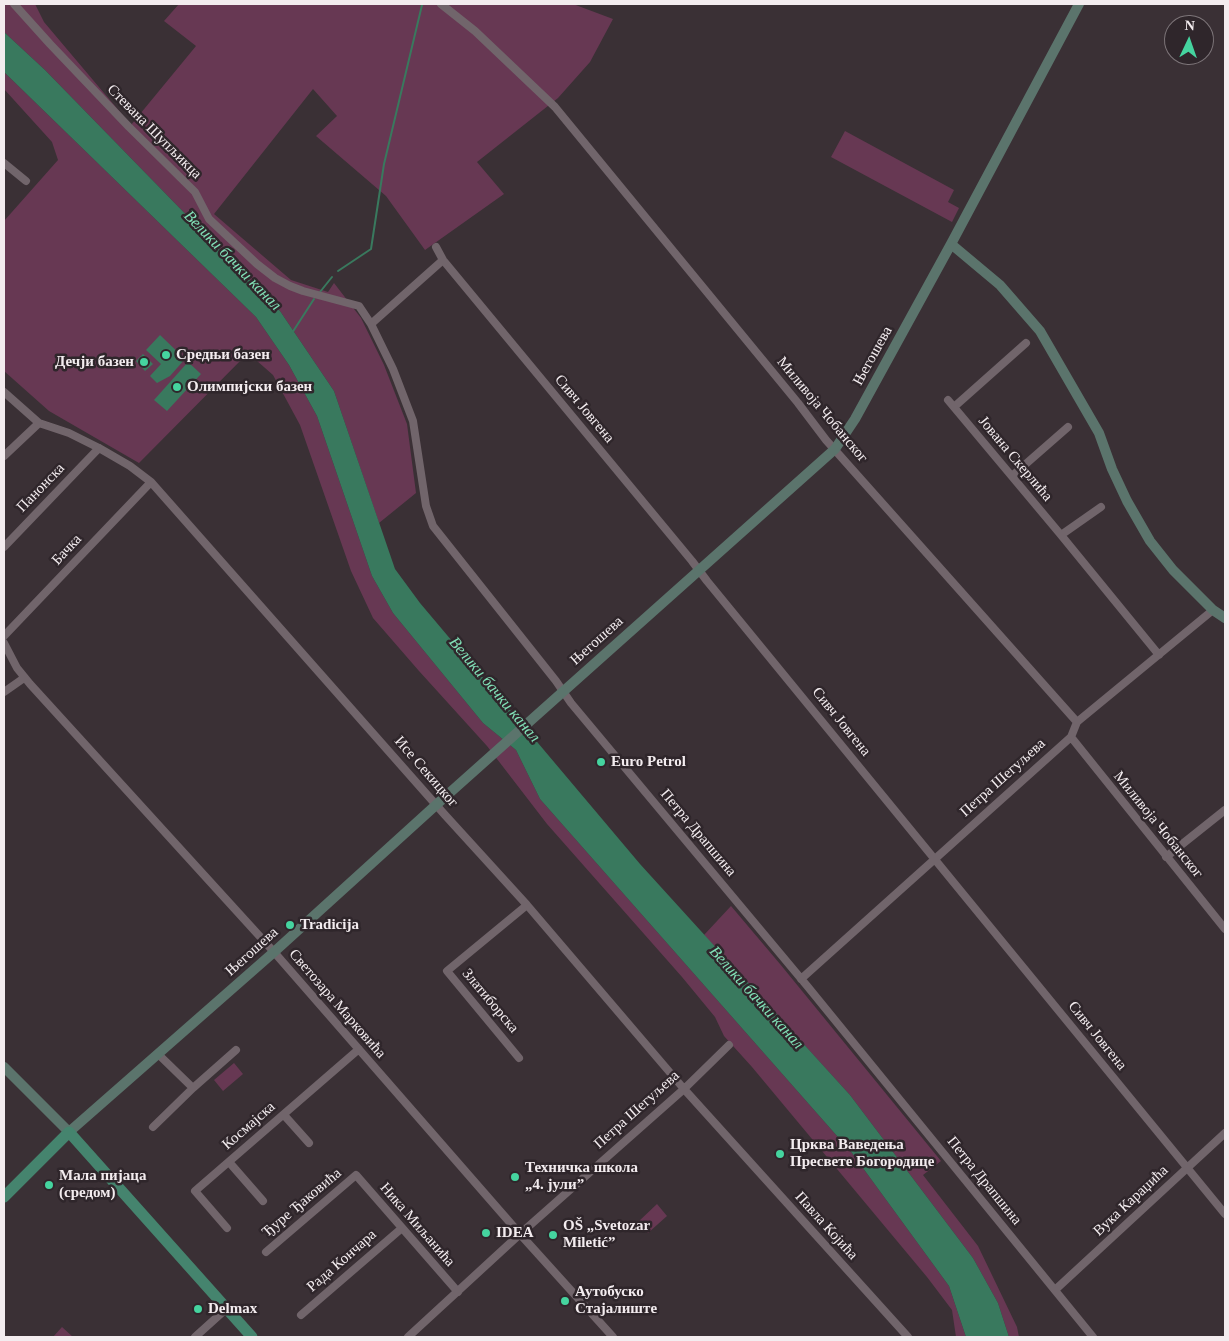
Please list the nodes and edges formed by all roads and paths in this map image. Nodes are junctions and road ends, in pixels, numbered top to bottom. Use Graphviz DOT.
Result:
graph roads {
  1 [pos="14,4"];
  2 [pos="441,4"];
  3 [pos="1079,4"];
  4 [pos="4,163"];
  5 [pos="26,181"];
  6 [pos="951,244"];
  7 [pos="436,247"];
  8 [pos="443,260"];
  9 [pos="359,306"];
  10 [pos="371,324"];
  11 [pos="1026,343"];
  12 [pos="4,392"];
  13 [pos="948,400"];
  14 [pos="954,407"];
  15 [pos="39,423"];
  16 [pos="1068,427"];
  17 [pos="99,448"];
  18 [pos="835,449"];
  19 [pos="4,456"];
  20 [pos="1012,476"];
  21 [pos="151,482"];
  22 [pos="1101,507"];
  23 [pos="1061,534"];
  24 [pos="4,547"];
  25 [pos="699,570"];
  26 [pos="1213,610"];
  27 [pos="1225,618"];
  28 [pos="4,636"];
  29 [pos="4,643"];
  30 [pos="1159,655"];
  31 [pos="24,678"];
  32 [pos="4,692"];
  33 [pos="563,692"];
  34 [pos="1077,722"];
  35 [pos="1071,737"];
  36 [pos="436,805"];
  37 [pos="1225,810"];
  38 [pos="1166,857"];
  39 [pos="934,858"];
  40 [pos="527,905"];
  41 [pos="1225,929"];
  42 [pos="274,952"];
  43 [pos="801,979"];
  44 [pos="729,1045"];
  45 [pos="359,1049"];
  46 [pos="236,1050"];
  47 [pos="158,1054"];
  48 [pos="520,1058"];
  49 [pos="4,1068"];
  50 [pos="193,1088"];
  51 [pos="684,1089"];
  52 [pos="284,1114"];
  53 [pos="153,1127"];
  54 [pos="69,1132"];
  55 [pos="1225,1133"];
  56 [pos="309,1143"];
  57 [pos="229,1162"];
  58 [pos="1188,1168"];
  59 [pos="356,1176"];
  60 [pos="4,1197"];
  61 [pos="263,1202"];
  62 [pos="1225,1214"];
  63 [pos="227,1228"];
  64 [pos="402,1228"];
  65 [pos="520,1234"];
  66 [pos="266,1252"];
  67 [pos="1055,1290"];
  68 [pos="458,1292"];
  69 [pos="226,1308"];
  70 [pos="301,1316"];
  71 [pos="196,1337"];
  72 [pos="252,1337"];
  73 [pos="408,1337"];
  74 [pos="613,1337"];
  75 [pos="908,1337"];
  76 [pos="1092,1337"];
  1 -- 9 [label="street, Стевана Шупљикца"];
  2 -- 18 [label="street, Миливоја Чобанског"];
  3 -- 6 [label="street, Његошева"];
  4 -- 5 [label="street"];
  6 -- 18 [label="street, Његошева"];
  6 -- 26 [label="street"];
  7 -- 8 [label="street, Сивч Јовгена"];
  8 -- 10 [label="street"];
  8 -- 25 [label="street, Сивч Јовгена"];
  9 -- 10 [label="street, Петра Драпшина"];
  10 -- 33 [label="street, Петра Драпшина"];
  11 -- 14 [label="street"];
  12 -- 15 [label="street"];
  13 -- 14 [label="street, Јована Скерлића"];
  14 -- 20 [label="street, Јована Скерлића"];
  15 -- 17 [label="street"];
  15 -- 19 [label="street"];
  16 -- 20 [label="street"];
  17 -- 21 [label="street, Исе Секицког"];
  17 -- 24 [label="street, Панонска"];
  18 -- 25 [label="street, Његошева"];
  18 -- 34 [label="street, Миливоја Чобанског"];
  20 -- 23 [label="street, Јована Скерлића"];
  21 -- 28 [label="street, Бачка"];
  21 -- 36 [label="street, Исе Секицког"];
  22 -- 23 [label="street"];
  23 -- 30 [label="street, Јована Скерлића"];
  25 -- 33 [label="street, Његошева"];
  25 -- 39 [label="street, Сивч Јовгена"];
  26 -- 27 [label="street"];
  26 -- 30 [label="street, Петра Шегуљева"];
  29 -- 31 [label="street, Светозара Марковића"];
  30 -- 34 [label="street, Петра Шегуљева"];
  31 -- 32 [label="street"];
  31 -- 42 [label="street, Светозара Марковића"];
  33 -- 36 [label="street, Његошева"];
  33 -- 43 [label="street, Петра Драпшина"];
  34 -- 35 [label="street, Петра Шегуљева"];
  35 -- 38 [label="street, Миливоја Чобанског"];
  35 -- 39 [label="street, Петра Шегуљева"];
  36 -- 40 [label="street, Исе Секицког"];
  36 -- 42 [label="street, Његошева"];
  37 -- 38 [label="street"];
  38 -- 41 [label="street, Миливоја Чобанског"];
  39 -- 43 [label="street, Петра Шегуљева"];
  39 -- 58 [label="street, Сивч Јовгена"];
  40 -- 48 [label="street, Златиборска"];
  40 -- 51 [label="street, Исе Секицког"];
  42 -- 45 [label="street, Светозара Марковића"];
  42 -- 47 [label="street, Његошева"];
  43 -- 67 [label="street, Петра Драпшина"];
  44 -- 51 [label="street, Петра Шегуљева"];
  45 -- 52 [label="street, Космајска"];
  45 -- 65 [label="street, Светозара Марковића"];
  46 -- 50 [label="street"];
  47 -- 50 [label="street"];
  47 -- 54 [label="street, Његошева"];
  49 -- 54 [label="street"];
  50 -- 53 [label="street"];
  51 -- 65 [label="street, Петра Шегуљева"];
  51 -- 75 [label="street, Павла Којића"];
  52 -- 56 [label="street"];
  52 -- 57 [label="street, Космајска"];
  54 -- 60 [label="main road, Његошева"];
  54 -- 69 [label="main road"];
  55 -- 58 [label="street, Вука Караџића"];
  57 -- 61 [label="street"];
  57 -- 63 [label="street, Космајска"];
  58 -- 62 [label="street, Сивч Јовгена"];
  58 -- 67 [label="street, Вука Караџића"];
  59 -- 64 [label="street, Ника Миљанића"];
  59 -- 66 [label="street, Ђуре Ђаковића"];
  64 -- 68 [label="street, Ника Миљанића"];
  64 -- 70 [label="street, Рада Кончара"];
  65 -- 68 [label="street, Петра Шегуљева"];
  65 -- 74 [label="street, Светозара Марковића"];
  67 -- 76 [label="street, Петра Драпшина"];
  68 -- 73 [label="street, Петра Шегуљева"];
  69 -- 71 [label="street"];
  69 -- 72 [label="main road"];
}
